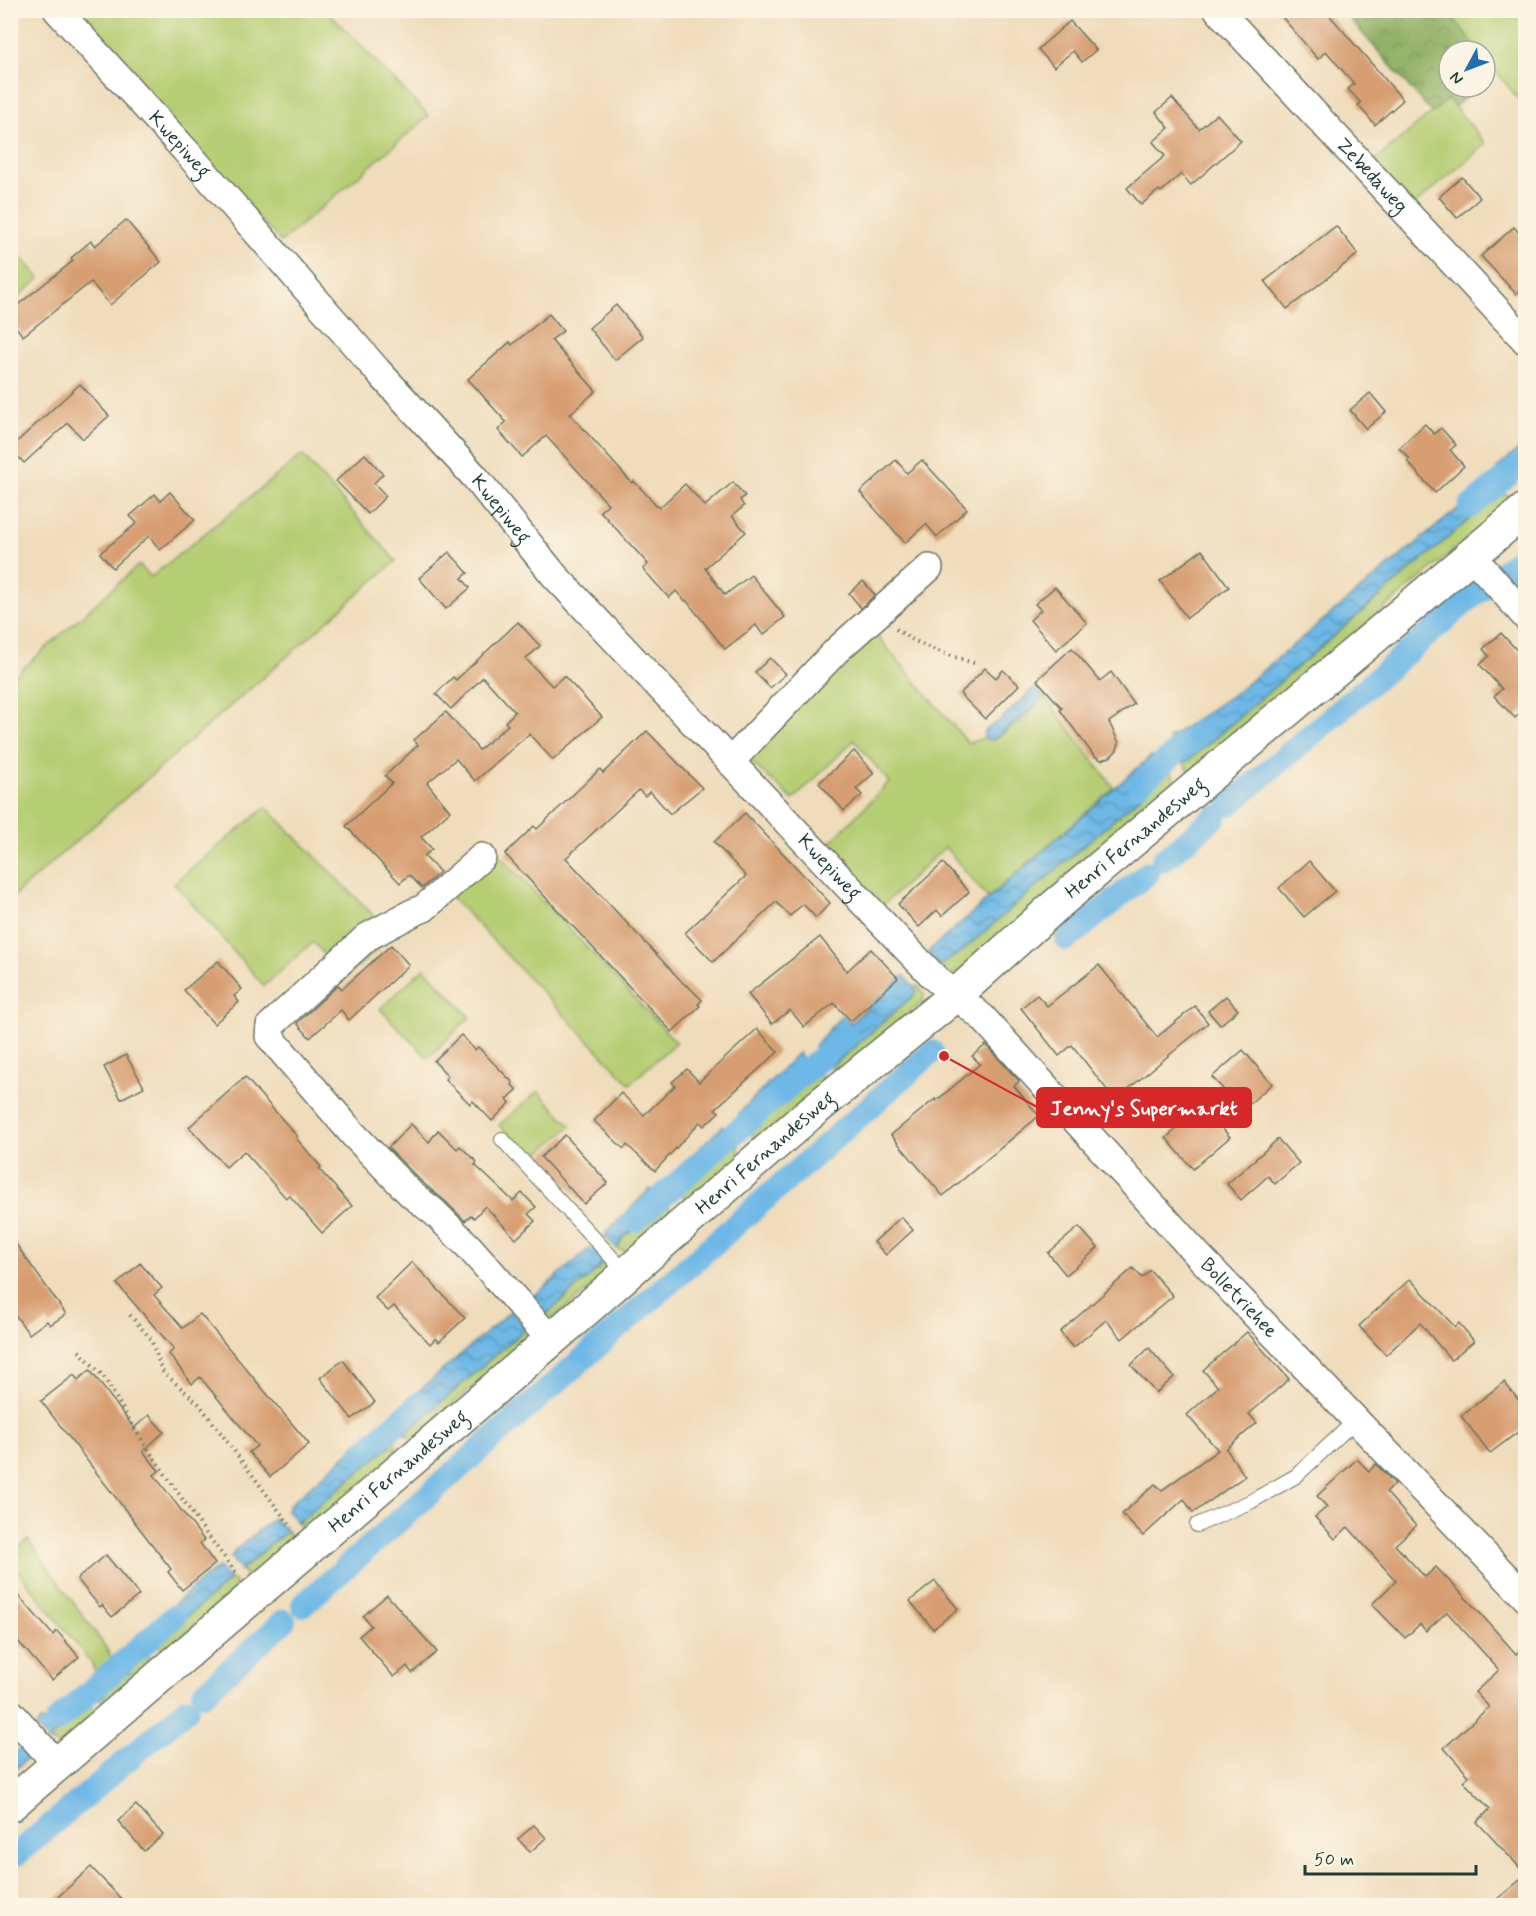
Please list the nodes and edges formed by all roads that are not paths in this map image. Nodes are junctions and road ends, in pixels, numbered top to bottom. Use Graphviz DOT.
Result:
graph roads {
  1 [pos="57,10"];
  2 [pos="1218,10"];
  3 [pos="1526,341"];
  4 [pos="1526,509"];
  5 [pos="1471,555"];
  6 [pos="928,568"];
  7 [pos="1526,617"];
  8 [pos="730,762"];
  9 [pos="482,857"];
  10 [pos="946,986"];
  11 [pos="502,1139"];
  12 [pos="626,1273"];
  13 [pos="551,1340"];
  14 [pos="1356,1420"];
  15 [pos="1197,1525"];
  16 [pos="1526,1598"];
  17 [pos="13,1714"];
  18 [pos="50,1756"];
  19 [pos="10,1805"];
  1 -- 8 [label="street, Kwepiweg"];
  2 -- 3 [label="street, Zebedaweg"];
  4 -- 5 [label="street, Henri Fernandesweg"];
  5 -- 7 [label="street"];
  5 -- 10 [label="street, Henri Fernandesweg"];
  6 -- 8 [label="street"];
  8 -- 10 [label="street, Kwepiweg"];
  9 -- 13 [label="street"];
  10 -- 12 [label="street, Henri Fernandesweg"];
  10 -- 14 [label="street, Bolletriehee"];
  11 -- 12 [label="lane"];
  12 -- 13 [label="street, Henri Fernandesweg"];
  13 -- 18 [label="street, Henri Fernandesweg"];
  14 -- 15 [label="lane"];
  14 -- 16 [label="street, Bolletriehee"];
  17 -- 18 [label="street"];
  18 -- 19 [label="street, Henri Fernandesweg"];
}
